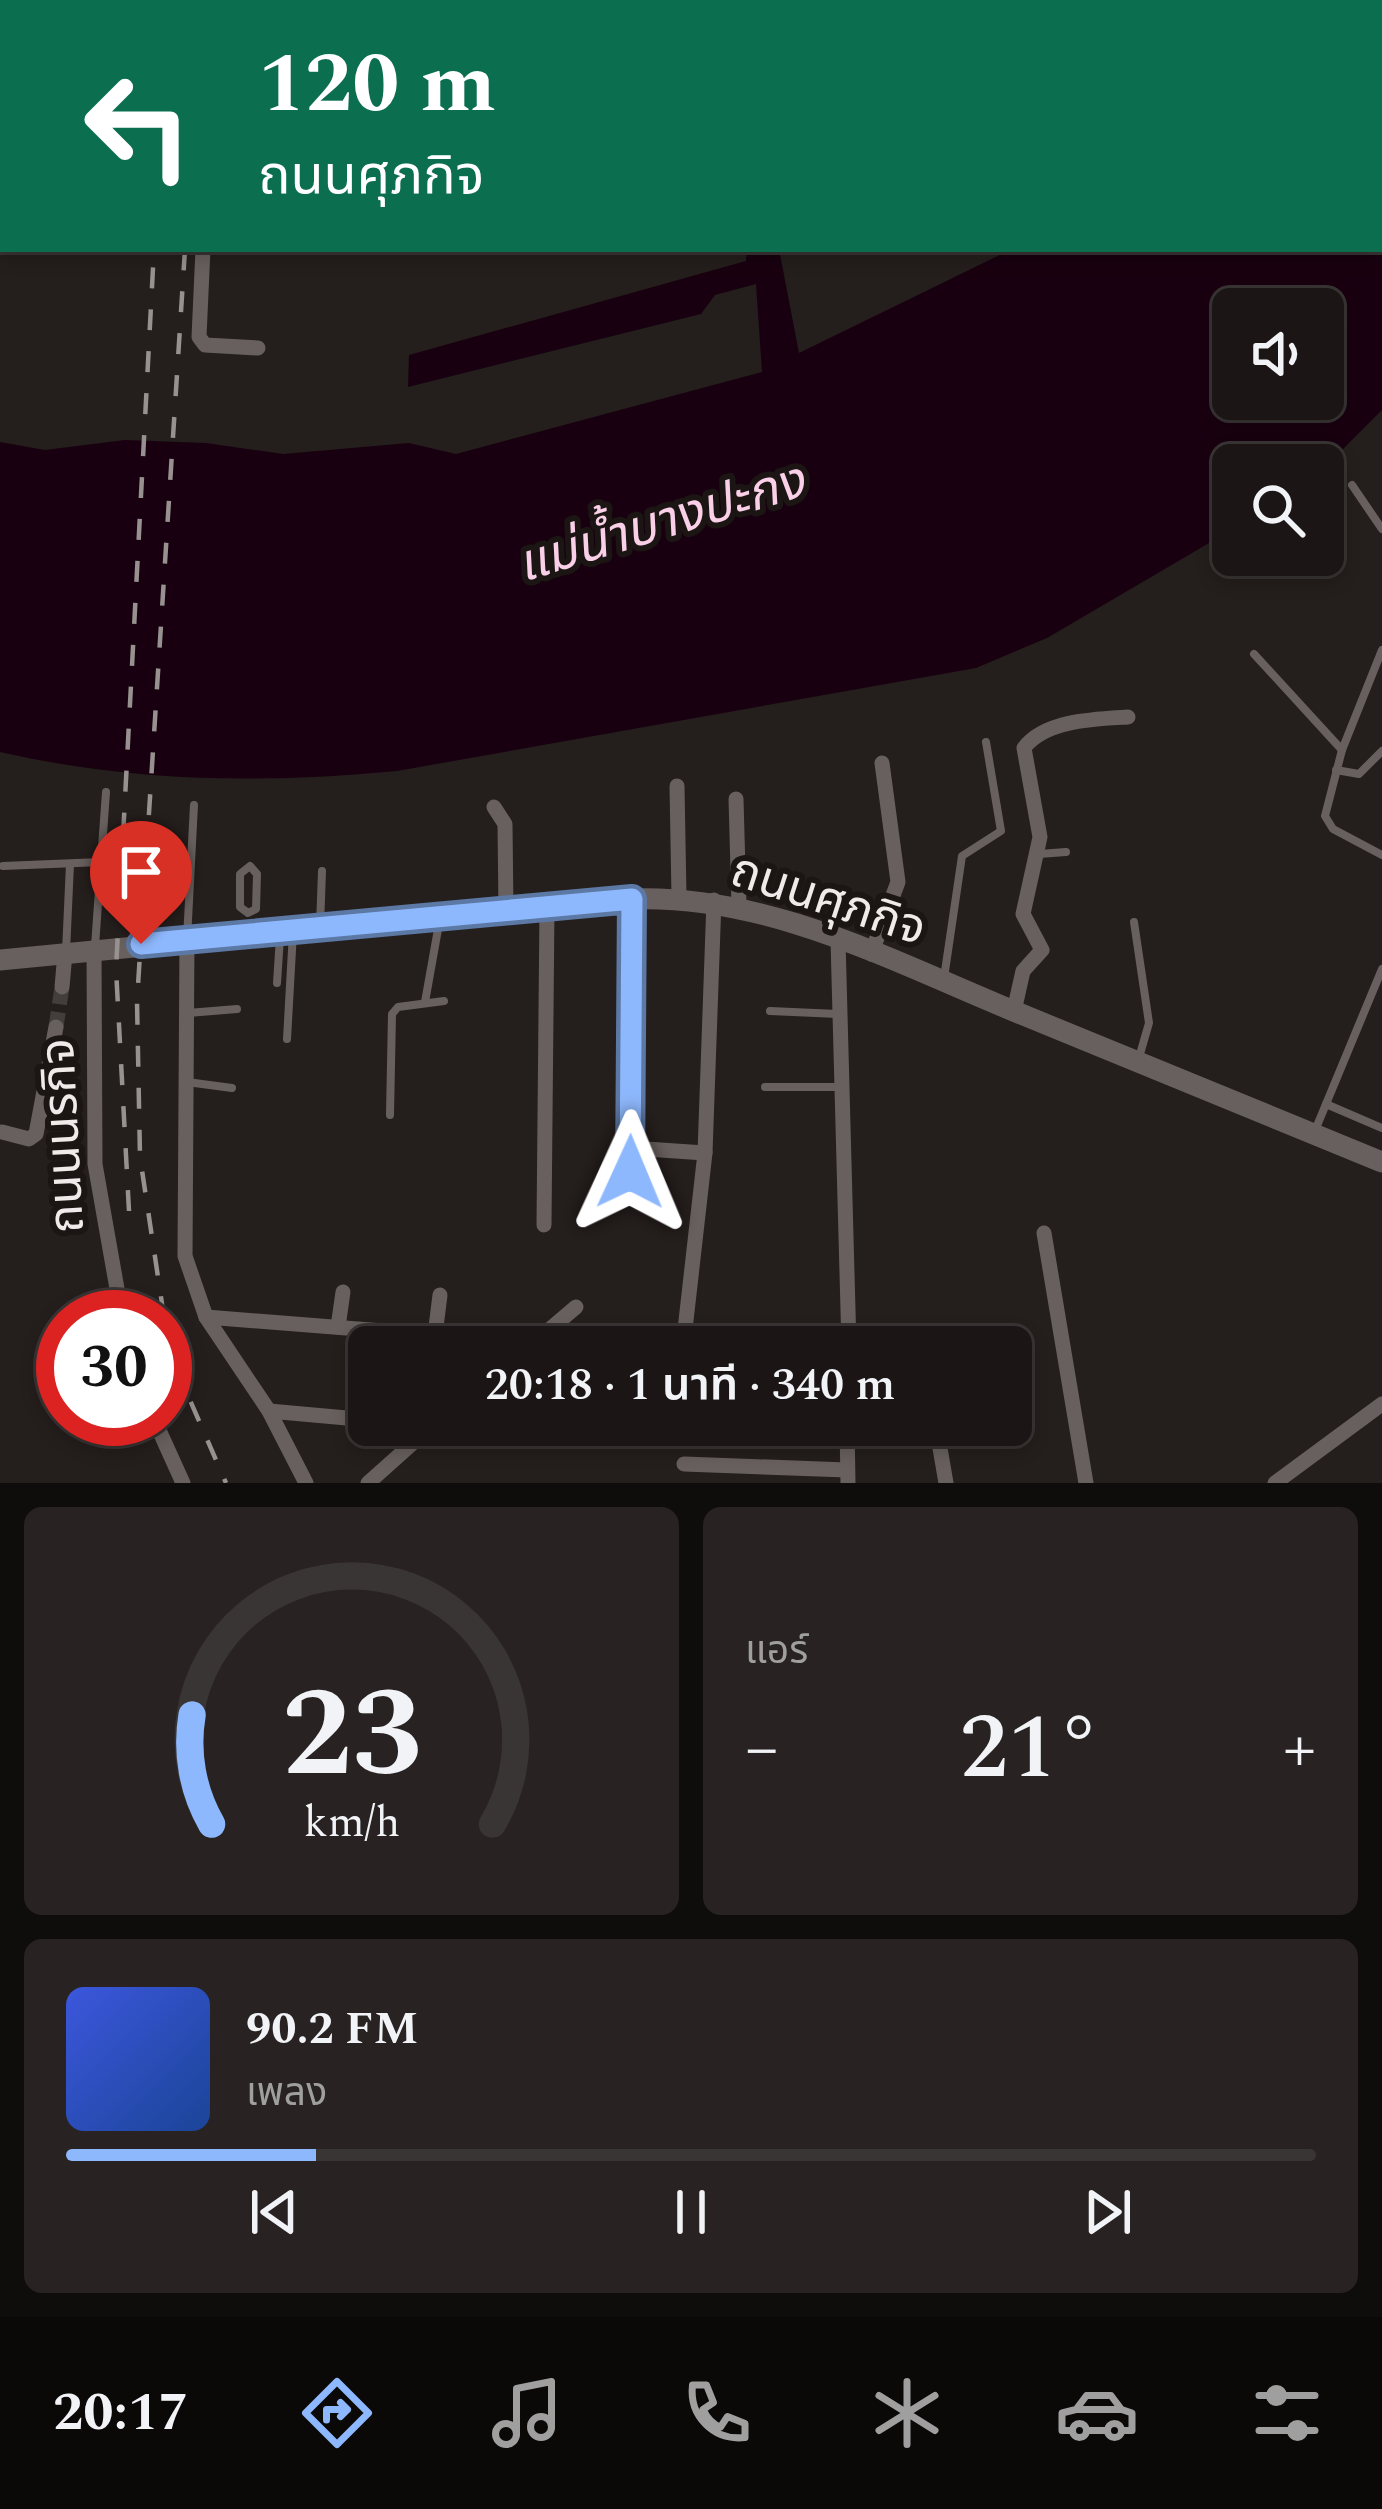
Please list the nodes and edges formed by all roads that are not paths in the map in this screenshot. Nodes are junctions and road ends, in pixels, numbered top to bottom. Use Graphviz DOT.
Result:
graph roads {
  1 [pos="203,252"];
  2 [pos="258,348"];
  3 [pos="1352,485"];
  4 [pos="1382,529"];
  5 [pos="1382,650"];
  6 [pos="1254,654"];
  7 [pos="1128,717"];
  8 [pos="986,742"];
  9 [pos="1342,750"];
  10 [pos="1382,751"];
  11 [pos="882,764"];
  12 [pos="1336,770"];
  13 [pos="677,786"];
  14 [pos="106,792"];
  15 [pos="736,799"];
  16 [pos="194,805"];
  17 [pos="494,807"];
  18 [pos="1066,852"];
  19 [pos="1039,854"];
  20 [pos="1382,855"];
  21 [pos="101,862"];
  22 [pos="70,863"];
  23 [pos="3,866"];
  24 [pos="322,872"];
  25 [pos="679,897"];
  26 [pos="632,899"];
  27 [pos="714,900"];
  28 [pos="739,904"];
  29 [pos="548,907"];
  30 [pos="506,911"];
  31 [pos="1134,922"];
  32 [pos="247,924"];
  33 [pos="320,927"];
  34 [pos="287,930"];
  35 [pos="437,933"];
  36 [pos="187,939"];
  37 [pos="838,940"];
  38 [pos="94,950"];
  39 [pos="65,952"];
  40 [pos="871,954"];
  41 [pos="0,960"];
  42 [pos="1382,969"];
  43 [pos="943,981"];
  44 [pos="277,983"];
  45 [pos="62,987"];
  46 [pos="444,1000"];
  47 [pos="425,1002"];
  48 [pos="237,1009"];
  49 [pos="1014,1011"];
  50 [pos="770,1012"];
  51 [pos="186,1013"];
  52 [pos="840,1014"];
  53 [pos="56,1027"];
  54 [pos="287,1039"];
  55 [pos="1137,1063"];
  56 [pos="185,1082"];
  57 [pos="765,1087"];
  58 [pos="842,1087"];
  59 [pos="232,1088"];
  60 [pos="1326,1104"];
  61 [pos="390,1115"];
  62 [pos="1382,1128"];
  63 [pos="2,1132"];
  64 [pos="1314,1134"];
  65 [pos="631,1148"];
  66 [pos="706,1153"];
  67 [pos="1382,1162"];
  68 [pos="631,1199"];
  69 [pos="544,1225"];
  70 [pos="1044,1233"];
  71 [pos="117,1290"];
  72 [pos="343,1292"];
  73 [pos="440,1295"];
  74 [pos="576,1306"];
  75 [pos="206,1317"];
  76 [pos="436,1326"];
  77 [pos="553,1326"];
  78 [pos="685,1326"];
  79 [pos="848,1326"];
  80 [pos="338,1327"];
  81 [pos="348,1328"];
  82 [pos="1382,1404"];
  83 [pos="269,1411"];
  84 [pos="348,1418"];
  85 [pos="166,1446"];
  86 [pos="408,1446"];
  87 [pos="847,1446"];
  88 [pos="940,1446"];
  89 [pos="684,1464"];
  90 [pos="848,1476"];
  91 [pos="183,1483"];
  92 [pos="306,1483"];
  93 [pos="368,1483"];
  94 [pos="946,1483"];
  95 [pos="1086,1483"];
  96 [pos="1276,1483"];
  1 -- 2 [label="street"];
  3 -- 4 [label="lane"];
  5 -- 9 [label="lane"];
  6 -- 9 [label="lane"];
  7 -- 19 [label="street"];
  8 -- 43 [label="lane"];
  9 -- 12 [label="lane"];
  10 -- 12 [label="lane"];
  11 -- 40 [label="street"];
  12 -- 20 [label="lane"];
  13 -- 25 [label="street"];
  14 -- 21 [label="lane"];
  15 -- 28 [label="street"];
  16 -- 36 [label="lane"];
  17 -- 30 [label="street"];
  18 -- 19 [label="lane"];
  19 -- 49 [label="street"];
  21 -- 22 [label="lane"];
  21 -- 38 [label="lane"];
  22 -- 23 [label="lane"];
  22 -- 39 [label="lane"];
  24 -- 33 [label="lane"];
  25 -- 26 [label="main road, ถนนศุภกิจ"];
  25 -- 27 [label="main road, ถนนศุภกิจ"];
  26 -- 29 [label="main road, ถนนศุภกิจ"];
  26 -- 65 [label="street"];
  27 -- 28 [label="main road, ถนนศุภกิจ"];
  27 -- 66 [label="street"];
  28 -- 37 [label="main road, ถนนศุภกิจ"];
  29 -- 30 [label="main road, ถนนศุภกิจ"];
  29 -- 69 [label="street"];
  30 -- 35 [label="main road, ถนนศุภกิจ"];
  31 -- 55 [label="lane"];
  32 -- 32 [label="lane"];
  32 -- 34 [label="main road, ถนนศุภกิจ"];
  32 -- 36 [label="main road, ถนนศุภกิจ"];
  33 -- 34 [label="main road, ถนนศุภกิจ"];
  33 -- 35 [label="main road, ถนนศุภกิจ"];
  34 -- 44 [label="lane"];
  34 -- 54 [label="lane"];
  35 -- 47 [label="lane"];
  36 -- 38 [label="main road, ถนนศุภกิจ"];
  36 -- 51 [label="street"];
  37 -- 40 [label="main road, ถนนศุภกิจ"];
  37 -- 52 [label="street"];
  38 -- 39 [label="main road, ถนนศุภกิจ"];
  38 -- 71 [label="street, ถนนนรกิจ"];
  39 -- 41 [label="main road, ถนนศุภกิจ"];
  39 -- 45 [label="street"];
  40 -- 43 [label="main road, ถนนศุภกิจ"];
  42 -- 60 [label="lane"];
  43 -- 49 [label="main road, ถนนศุภกิจ"];
  46 -- 47 [label="lane"];
  47 -- 61 [label="lane"];
  48 -- 51 [label="lane"];
  49 -- 55 [label="main road, ถนนศุภกิจ"];
  50 -- 52 [label="lane"];
  51 -- 56 [label="street"];
  52 -- 58 [label="street"];
  53 -- 63 [label="street"];
  55 -- 64 [label="main road, ถนนศุภกิจ"];
  56 -- 59 [label="lane"];
  56 -- 75 [label="street"];
  57 -- 58 [label="lane"];
  58 -- 79 [label="street"];
  60 -- 62 [label="lane"];
  60 -- 64 [label="lane"];
  64 -- 67 [label="main road, ถนนศุภกิจ"];
  65 -- 66 [label="street"];
  65 -- 68 [label="street"];
  66 -- 78 [label="street"];
  70 -- 95 [label="street"];
  72 -- 80 [label="street"];
  73 -- 76 [label="street"];
  74 -- 77 [label="street"];
  75 -- 80 [label="street"];
  75 -- 83 [label="street"];
  80 -- 81 [label="street"];
  82 -- 96 [label="street"];
  83 -- 84 [label="street"];
  83 -- 92 [label="street"];
  85 -- 91 [label="street"];
  86 -- 93 [label="street"];
  87 -- 90 [label="street"];
  88 -- 94 [label="street"];
  89 -- 90 [label="street"];
}
